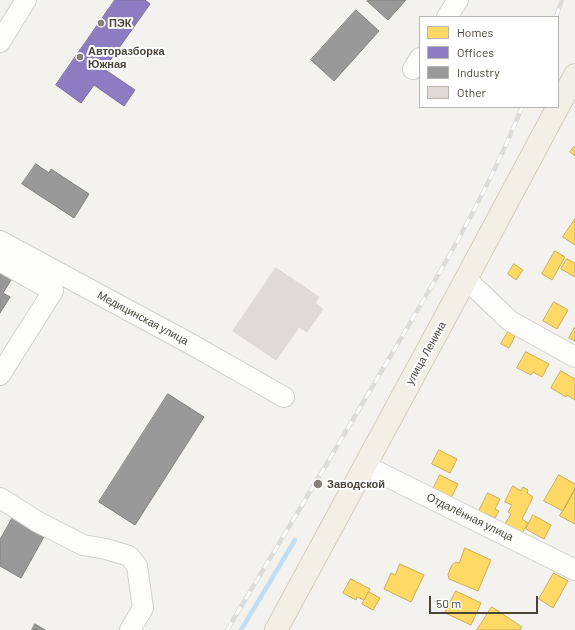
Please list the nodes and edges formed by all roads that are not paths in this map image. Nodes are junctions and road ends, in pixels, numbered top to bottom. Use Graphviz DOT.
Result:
graph roads {
  1 [pos="26,0"];
  2 [pos="458,0"];
  3 [pos="448,16"];
  4 [pos="0,42"];
  5 [pos="575,75"];
  6 [pos="559,105"];
  7 [pos="557,108"];
  8 [pos="0,241"];
  9 [pos="0,261"];
  10 [pos="466,279"];
  11 [pos="575,357"];
  12 [pos="0,375"];
  13 [pos="284,397"];
  14 [pos="364,465"];
  15 [pos="0,498"];
  16 [pos="574,568"];
  17 [pos="130,630"];
  18 [pos="276,630"];
  1 -- 4 [label="street"];
  2 -- 3 [label="street"];
  5 -- 6 [label="main road, улица Ленина"];
  7 -- 10 [label="main road, улица Ленина"];
  8 -- 13 [label="street, Медицинская улица"];
  9 -- 12 [label="street"];
  10 -- 11 [label="street"];
  10 -- 14 [label="main road, улица Ленина"];
  14 -- 16 [label="street, Отдалённая улица"];
  14 -- 18 [label="main road, улица Ленина"];
  15 -- 17 [label="street"];
}
